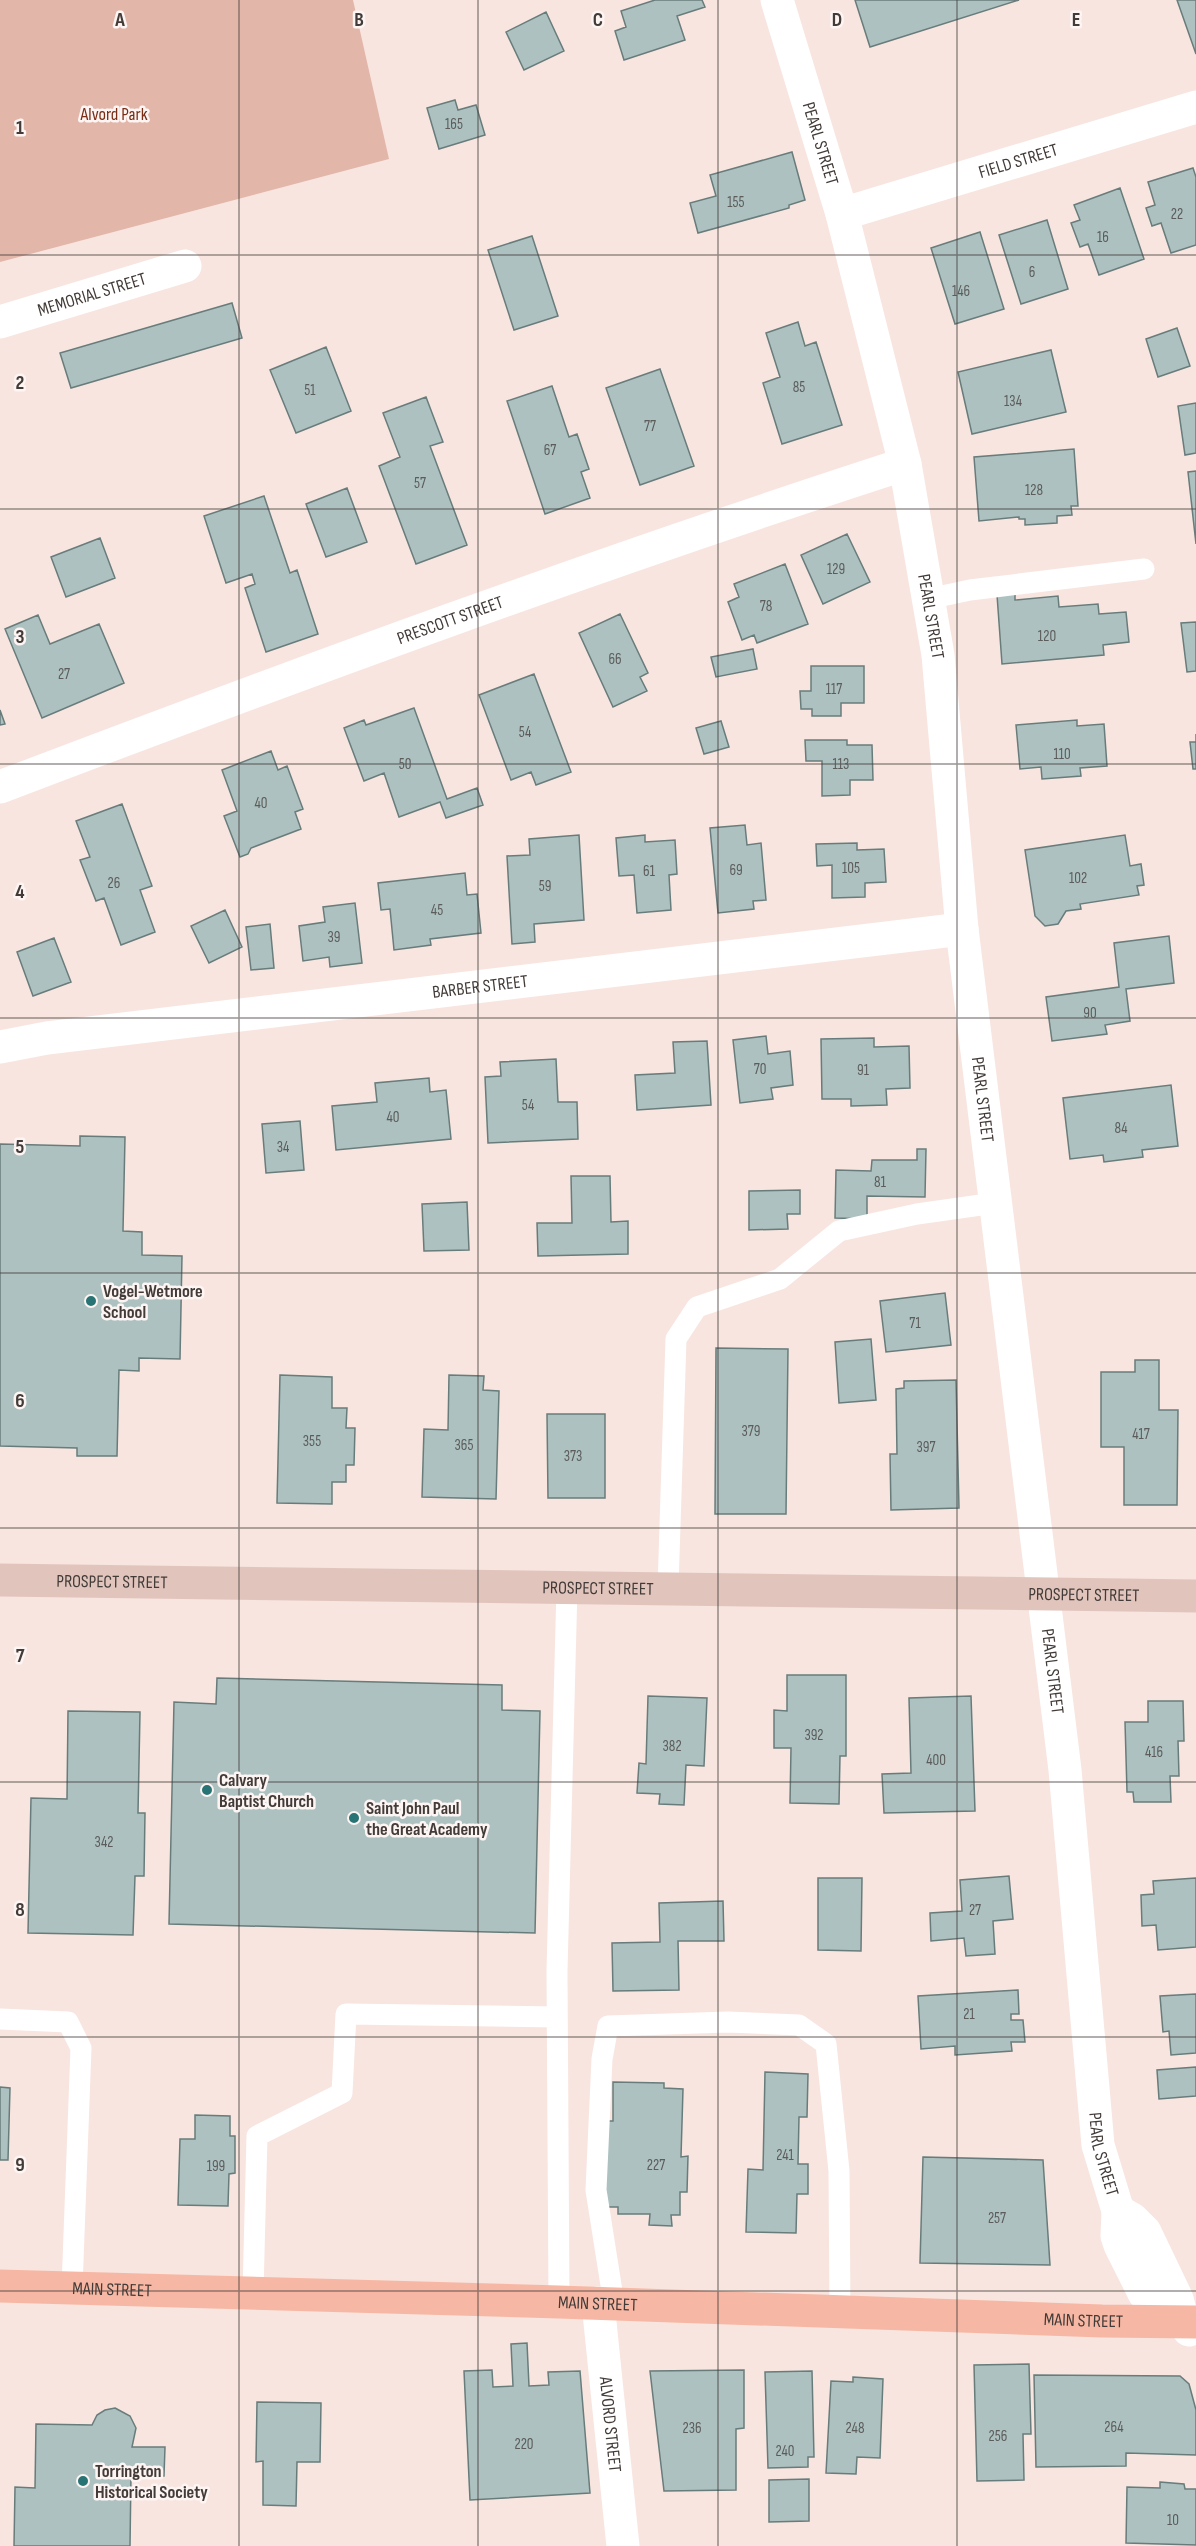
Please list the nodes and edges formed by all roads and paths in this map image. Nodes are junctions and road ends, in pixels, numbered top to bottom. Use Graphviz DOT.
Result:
graph roads {
  1 [pos="777,0"];
  2 [pos="1196,107"];
  3 [pos="842,214"];
  4 [pos="185,266"];
  5 [pos="0,322"];
  6 [pos="905,464"];
  7 [pos="1144,569"];
  8 [pos="928,599"];
  9 [pos="0,787"];
  10 [pos="962,929"];
  11 [pos="0,1047"];
  12 [pos="995,1203"];
  13 [pos="0,1580"];
  14 [pos="567,1587"];
  15 [pos="668,1588"];
  16 [pos="1041,1593"];
  17 [pos="1196,1596"];
  18 [pos="557,2017"];
  19 [pos="0,2019"];
  20 [pos="0,2286"];
  21 [pos="72,2288"];
  22 [pos="253,2293"];
  23 [pos="559,2302"];
  24 [pos="606,2303"];
  25 [pos="840,2312"];
  26 [pos="1192,2327"];
  27 [pos="623,2546"];
  1 -- 3 [label="street, PEARL STREET"];
  2 -- 3 [label="street, FIELD STREET"];
  3 -- 6 [label="street, PEARL STREET"];
  4 -- 5 [label="street, MEMORIAL STREET"];
  6 -- 8 [label="street, PEARL STREET"];
  6 -- 9 [label="street, PRESCOTT STREET"];
  7 -- 8 [label="lane"];
  8 -- 10 [label="street, PEARL STREET"];
  10 -- 11 [label="street, BARBER STREET"];
  10 -- 12 [label="street, PEARL STREET"];
  12 -- 15 [label="lane"];
  12 -- 16 [label="street, PEARL STREET"];
  13 -- 14 [label="main road, PROSPECT STREET"];
  14 -- 15 [label="main road, PROSPECT STREET"];
  14 -- 18 [label="lane"];
  15 -- 16 [label="main road, PROSPECT STREET"];
  16 -- 17 [label="main road, PROSPECT STREET"];
  16 -- 26 [label="street, PEARL STREET"];
  18 -- 22 [label="lane"];
  18 -- 23 [label="lane"];
  19 -- 21 [label="lane"];
  20 -- 21 [label="main road, MAIN STREET"];
  21 -- 22 [label="main road, MAIN STREET"];
  22 -- 23 [label="main road, MAIN STREET"];
  23 -- 24 [label="main road, MAIN STREET"];
  24 -- 25 [label="main road, MAIN STREET"];
  24 -- 25 [label="lane"];
  24 -- 27 [label="street, ALVORD STREET"];
  25 -- 26 [label="main road, MAIN STREET"];
}
